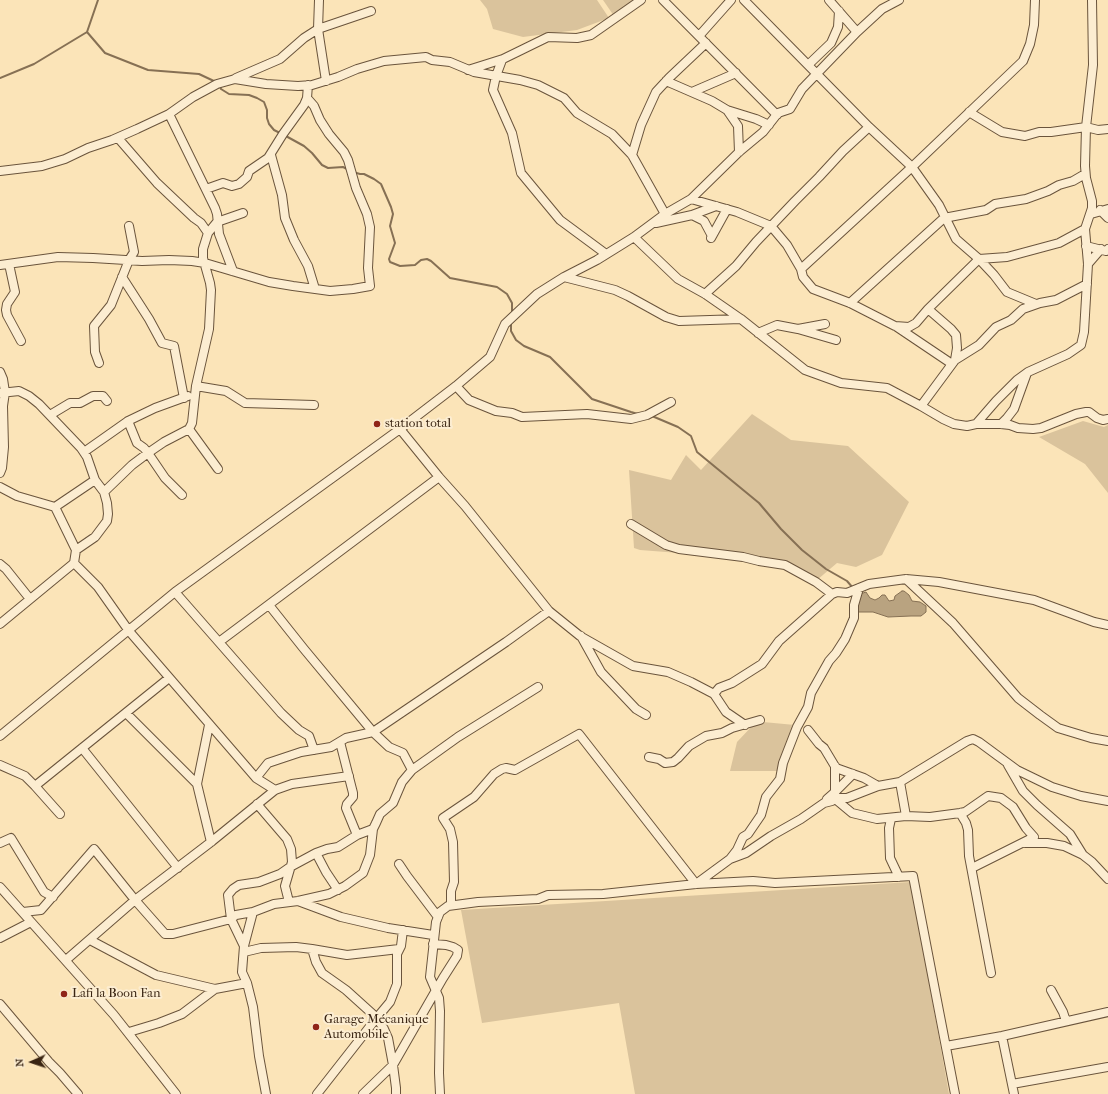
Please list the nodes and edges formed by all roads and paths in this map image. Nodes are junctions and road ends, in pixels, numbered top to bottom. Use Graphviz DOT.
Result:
graph roads {
  1 [pos="319,0"];
  2 [pos="641,0"];
  3 [pos="663,0"];
  4 [pos="731,0"];
  5 [pos="744,0"];
  6 [pos="829,0"];
  7 [pos="900,0"];
  8 [pos="1035,0"];
  9 [pos="1092,0"];
  10 [pos="371,11"];
  11 [pos="839,12"];
  12 [pos="318,29"];
  13 [pos="856,32"];
  14 [pos="699,36"];
  15 [pos="706,43"];
  16 [pos="828,47"];
  17 [pos="835,54"];
  18 [pos="502,60"];
  19 [pos="808,65"];
  20 [pos="468,70"];
  21 [pos="736,73"];
  22 [pos="817,74"];
  23 [pos="496,76"];
  24 [pos="235,79"];
  25 [pos="326,81"];
  26 [pos="666,81"];
  27 [pos="308,85"];
  28 [pos="692,92"];
  29 [pos="307,98"];
  30 [pos="727,110"];
  31 [pos="969,112"];
  32 [pos="169,114"];
  33 [pos="777,115"];
  34 [pos="756,119"];
  35 [pos="769,125"];
  36 [pos="869,127"];
  37 [pos="1086,127"];
  38 [pos="1108,129"];
  39 [pos="763,132"];
  40 [pos="118,138"];
  41 [pos="739,152"];
  42 [pos="271,155"];
  43 [pos="632,155"];
  44 [pos="912,167"];
  45 [pos="0,170"];
  46 [pos="1085,174"];
  47 [pos="206,189"];
  48 [pos="691,199"];
  49 [pos="716,206"];
  50 [pos="727,209"];
  51 [pos="1104,209"];
  52 [pos="243,213"];
  53 [pos="665,214"];
  54 [pos="1091,214"];
  55 [pos="692,215"];
  56 [pos="944,218"];
  57 [pos="1108,218"];
  58 [pos="217,222"];
  59 [pos="652,224"];
  60 [pos="129,226"];
  61 [pos="772,226"];
  62 [pos="1085,229"];
  63 [pos="208,233"];
  64 [pos="634,237"];
  65 [pos="1086,246"];
  66 [pos="1105,249"];
  67 [pos="606,254"];
  68 [pos="979,259"];
  69 [pos="129,260"];
  70 [pos="205,263"];
  71 [pos="4,264"];
  72 [pos="1088,264"];
  73 [pos="801,269"];
  74 [pos="233,271"];
  75 [pos="564,276"];
  76 [pos="122,277"];
  77 [pos="1087,284"];
  78 [pos="315,290"];
  79 [pos="705,294"];
  80 [pos="850,303"];
  81 [pos="1036,304"];
  82 [pos="928,310"];
  83 [pos="3,316"];
  84 [pos="741,319"];
  85 [pos="825,324"];
  86 [pos="895,326"];
  87 [pos="798,328"];
  88 [pos="758,333"];
  89 [pos="836,340"];
  90 [pos="21,341"];
  91 [pos="954,362"];
  92 [pos="99,363"];
  93 [pos="0,372"];
  94 [pos="1027,373"];
  95 [pos="456,386"];
  96 [pos="196,390"];
  97 [pos="2,393"];
  98 [pos="184,398"];
  99 [pos="107,401"];
  100 [pos="671,402"];
  101 [pos="314,405"];
  102 [pos="921,406"];
  103 [pos="50,415"];
  104 [pos="1108,419"];
  105 [pos="128,421"];
  106 [pos="976,424"];
  107 [pos="1001,424"];
  108 [pos="190,430"];
  109 [pos="400,430"];
  110 [pos="2,444"];
  111 [pos="84,452"];
  112 [pos="148,453"];
  113 [pos="218,469"];
  114 [pos="0,473"];
  115 [pos="439,477"];
  116 [pos="95,480"];
  117 [pos="0,487"];
  118 [pos="104,492"];
  119 [pos="182,495"];
  120 [pos="56,507"];
  121 [pos="631,524"];
  122 [pos="76,550"];
  123 [pos="74,563"];
  124 [pos="0,564"];
  125 [pos="906,579"];
  126 [pos="859,588"];
  127 [pos="175,592"];
  128 [pos="832,594"];
  129 [pos="30,599"];
  130 [pos="269,604"];
  131 [pos="549,612"];
  132 [pos="0,624"];
  133 [pos="1108,625"];
  134 [pos="128,631"];
  135 [pos="580,636"];
  136 [pos="219,642"];
  137 [pos="169,678"];
  138 [pos="538,687"];
  139 [pos="714,694"];
  140 [pos="126,713"];
  141 [pos="646,715"];
  142 [pos="760,720"];
  143 [pos="210,725"];
  144 [pos="745,725"];
  145 [pos="808,730"];
  146 [pos="373,732"];
  147 [pos="0,736"];
  148 [pos="1108,740"];
  149 [pos="340,742"];
  150 [pos="82,748"];
  151 [pos="314,750"];
  152 [pos="649,757"];
  153 [pos="1007,763"];
  154 [pos="0,766"];
  155 [pos="835,766"];
  156 [pos="412,770"];
  157 [pos="853,774"];
  158 [pos="349,776"];
  159 [pos="256,778"];
  160 [pos="900,782"];
  161 [pos="197,784"];
  162 [pos="35,786"];
  163 [pos="878,786"];
  164 [pos="275,790"];
  165 [pos="835,796"];
  166 [pos="1108,801"];
  167 [pos="257,804"];
  168 [pos="960,813"];
  169 [pos="60,814"];
  170 [pos="906,816"];
  171 [pos="891,819"];
  172 [pos="373,829"];
  173 [pos="357,835"];
  174 [pos="211,842"];
  175 [pos="0,843"];
  176 [pos="1022,843"];
  177 [pos="316,853"];
  178 [pos="1083,855"];
  179 [pos="730,859"];
  180 [pos="399,864"];
  181 [pos="290,867"];
  182 [pos="178,868"];
  183 [pos="972,868"];
  184 [pos="899,877"];
  185 [pos="1108,879"];
  186 [pos="696,884"];
  187 [pos="0,887"];
  188 [pos="338,890"];
  189 [pos="53,897"];
  190 [pos="135,900"];
  191 [pos="298,901"];
  192 [pos="289,902"];
  193 [pos="451,905"];
  194 [pos="23,912"];
  195 [pos="253,912"];
  196 [pos="438,917"];
  197 [pos="231,919"];
  198 [pos="31,922"];
  199 [pos="403,930"];
  200 [pos="0,938"];
  201 [pos="433,939"];
  202 [pos="90,940"];
  203 [pos="244,949"];
  204 [pos="312,949"];
  205 [pos="399,950"];
  206 [pos="66,960"];
  207 [pos="990,973"];
  208 [pos="248,983"];
  209 [pos="215,989"];
  210 [pos="436,990"];
  211 [pos="1051,990"];
  212 [pos="1,1005"];
  213 [pos="1108,1012"];
  214 [pos="377,1018"];
  215 [pos="1066,1021"];
  216 [pos="129,1032"];
  217 [pos="1002,1036"];
  218 [pos="946,1046"];
  219 [pos="393,1065"];
  220 [pos="1108,1067"];
  221 [pos="1012,1084"];
  222 [pos="78,1094"];
  223 [pos="176,1094"];
  224 [pos="266,1094"];
  225 [pos="317,1094"];
  226 [pos="363,1094"];
  227 [pos="396,1094"];
  228 [pos="440,1094"];
  229 [pos="955,1094"];
  230 [pos="1014,1094"];
  1 -- 12 [label="street"];
  2 -- 18 [label="street"];
  3 -- 14 [label="street"];
  4 -- 14 [label="street"];
  5 -- 19 [label="street"];
  6 -- 11 [label="street"];
  7 -- 13 [label="street"];
  8 -- 31 [label="street"];
  9 -- 37 [label="street"];
  10 -- 12 [label="street"];
  11 -- 13 [label="street"];
  11 -- 16 [label="street"];
  12 -- 24 [label="street"];
  12 -- 25 [label="street"];
  13 -- 17 [label="street"];
  14 -- 15 [label="street"];
  15 -- 21 [label="street"];
  15 -- 26 [label="street"];
  16 -- 17 [label="street"];
  16 -- 19 [label="street"];
  17 -- 22 [label="street"];
  18 -- 20 [label="street"];
  18 -- 23 [label="street"];
  19 -- 22 [label="street"];
  20 -- 23 [label="street"];
  20 -- 25 [label="street"];
  21 -- 28 [label="street"];
  21 -- 33 [label="street"];
  22 -- 33 [label="street"];
  22 -- 36 [label="street"];
  23 -- 43 [label="street"];
  23 -- 67 [label="street"];
  24 -- 27 [label="street"];
  24 -- 32 [label="street"];
  25 -- 27 [label="street"];
  26 -- 28 [label="street"];
  26 -- 43 [label="street"];
  27 -- 29 [label="street"];
  28 -- 30 [label="street"];
  29 -- 42 [label="street"];
  29 -- 78 [label="street"];
  30 -- 34 [label="street"];
  30 -- 41 [label="street"];
  31 -- 37 [label="street"];
  31 -- 44 [label="street"];
  32 -- 40 [label="street"];
  32 -- 47 [label="street"];
  33 -- 35 [label="street"];
  34 -- 35 [label="street"];
  34 -- 39 [label="street"];
  35 -- 39 [label="street"];
  36 -- 44 [label="street"];
  36 -- 61 [label="street"];
  37 -- 38 [label="street"];
  37 -- 46 [label="street"];
  39 -- 41 [label="street"];
  40 -- 45 [label="street"];
  40 -- 63 [label="street"];
  41 -- 48 [label="street"];
  42 -- 47 [label="street"];
  42 -- 78 [label="street"];
  43 -- 53 [label="street"];
  44 -- 56 [label="street"];
  44 -- 73 [label="street"];
  46 -- 54 [label="street"];
  46 -- 56 [label="street"];
  47 -- 58 [label="street"];
  48 -- 49 [label="street"];
  48 -- 53 [label="street"];
  49 -- 50 [label="street"];
  49 -- 55 [label="street"];
  50 -- 55 [label="street"];
  50 -- 61 [label="street"];
  51 -- 54 [label="street"];
  51 -- 57 [label="street"];
  52 -- 58 [label="street"];
  53 -- 59 [label="street"];
  54 -- 62 [label="street"];
  55 -- 59 [label="street"];
  56 -- 68 [label="street"];
  56 -- 80 [label="street"];
  58 -- 63 [label="street"];
  58 -- 74 [label="street"];
  59 -- 64 [label="street"];
  60 -- 69 [label="street"];
  61 -- 73 [label="street"];
  61 -- 79 [label="street"];
  62 -- 65 [label="street"];
  62 -- 68 [label="street"];
  63 -- 70 [label="street"];
  64 -- 67 [label="street"];
  64 -- 79 [label="street"];
  65 -- 66 [label="street"];
  65 -- 72 [label="street"];
  66 -- 72 [label="street"];
  67 -- 75 [label="street"];
  68 -- 81 [label="street"];
  68 -- 82 [label="street"];
  69 -- 70 [label="street"];
  69 -- 71 [label="street"];
  69 -- 76 [label="street"];
  70 -- 74 [label="street"];
  70 -- 96 [label="street"];
  71 -- 83 [label="street"];
  72 -- 77 [label="street"];
  73 -- 80 [label="street"];
  74 -- 78 [label="street"];
  75 -- 84 [label="street"];
  75 -- 95 [label="street"];
  76 -- 92 [label="street"];
  76 -- 98 [label="street"];
  77 -- 81 [label="street"];
  77 -- 94 [label="street"];
  79 -- 84 [label="street"];
  80 -- 86 [label="street"];
  81 -- 91 [label="street"];
  82 -- 86 [label="street"];
  82 -- 91 [label="street"];
  83 -- 90 [label="street"];
  84 -- 88 [label="street"];
  85 -- 87 [label="street"];
  86 -- 91 [label="street"];
  87 -- 88 [label="street"];
  87 -- 89 [label="street"];
  88 -- 102 [label="street"];
  91 -- 102 [label="street"];
  93 -- 97 [label="street"];
  94 -- 106 [label="street"];
  94 -- 107 [label="street"];
  95 -- 100 [label="street"];
  95 -- 109 [label="street"];
  96 -- 98 [label="street"];
  96 -- 101 [label="street"];
  96 -- 108 [label="street"];
  97 -- 103 [label="street"];
  97 -- 110 [label="street"];
  98 -- 105 [label="street"];
  99 -- 103 [label="street"];
  102 -- 106 [label="street"];
  103 -- 111 [label="street"];
  104 -- 107 [label="street"];
  105 -- 111 [label="street"];
  105 -- 112 [label="street"];
  106 -- 107 [label="street"];
  108 -- 112 [label="street"];
  108 -- 113 [label="street"];
  109 -- 115 [label="street"];
  109 -- 127 [label="street"];
  110 -- 114 [label="street"];
  111 -- 116 [label="street"];
  112 -- 118 [label="street"];
  112 -- 119 [label="street"];
  115 -- 130 [label="street"];
  115 -- 131 [label="street"];
  116 -- 118 [label="street"];
  116 -- 120 [label="street"];
  117 -- 120 [label="street"];
  118 -- 122 [label="street"];
  120 -- 122 [label="street"];
  121 -- 128 [label="street"];
  122 -- 123 [label="street"];
  123 -- 129 [label="street"];
  123 -- 134 [label="street"];
  124 -- 129 [label="street"];
  125 -- 126 [label="street"];
  125 -- 133 [label="street"];
  125 -- 148 [label="street"];
  126 -- 128 [label="street"];
  126 -- 179 [label="street"];
  127 -- 134 [label="street"];
  127 -- 136 [label="street"];
  128 -- 139 [label="street"];
  129 -- 132 [label="street"];
  130 -- 136 [label="street"];
  130 -- 146 [label="street"];
  131 -- 135 [label="street"];
  131 -- 146 [label="street"];
  134 -- 137 [label="street"];
  134 -- 147 [label="street"];
  135 -- 139 [label="street"];
  135 -- 141 [label="street"];
  136 -- 151 [label="street"];
  137 -- 140 [label="street"];
  137 -- 143 [label="street"];
  138 -- 156 [label="street"];
  139 -- 144 [label="street"];
  140 -- 150 [label="street"];
  140 -- 161 [label="street"];
  142 -- 144 [label="street"];
  143 -- 159 [label="street"];
  143 -- 161 [label="street"];
  144 -- 152 [label="street"];
  145 -- 155 [label="street"];
  146 -- 149 [label="street"];
  146 -- 156 [label="street"];
  149 -- 151 [label="street"];
  149 -- 158 [label="street"];
  150 -- 162 [label="street"];
  150 -- 182 [label="street"];
  151 -- 159 [label="street"];
  153 -- 160 [label="street"];
  153 -- 166 [label="street"];
  153 -- 178 [label="street"];
  154 -- 162 [label="street"];
  155 -- 157 [label="street"];
  155 -- 165 [label="street"];
  156 -- 172 [label="street"];
  157 -- 163 [label="street"];
  157 -- 165 [label="street"];
  158 -- 164 [label="street"];
  158 -- 173 [label="street"];
  159 -- 164 [label="street"];
  160 -- 163 [label="street"];
  160 -- 170 [label="street"];
  161 -- 174 [label="street"];
  162 -- 169 [label="street"];
  163 -- 165 [label="street"];
  164 -- 167 [label="street"];
  165 -- 171 [label="street"];
  165 -- 179 [label="street"];
  167 -- 174 [label="street"];
  167 -- 181 [label="street"];
  168 -- 170 [label="street"];
  168 -- 176 [label="street"];
  168 -- 183 [label="street"];
  170 -- 171 [label="street"];
  171 -- 184 [label="street"];
  172 -- 173 [label="street"];
  172 -- 188 [label="street"];
  173 -- 177 [label="street"];
  174 -- 182 [label="street"];
  175 -- 189 [label="street"];
  176 -- 178 [label="street"];
  176 -- 183 [label="street"];
  177 -- 181 [label="street"];
  177 -- 188 [label="street"];
  178 -- 185 [label="street"];
  179 -- 186 [label="street"];
  180 -- 196 [label="street"];
  181 -- 192 [label="street"];
  181 -- 197 [label="street"];
  182 -- 190 [label="street"];
  183 -- 207 [label="street"];
  184 -- 186 [label="street"];
  184 -- 218 [label="street"];
  186 -- 193 [label="street"];
  186 -- 193 [label="street"];
  187 -- 194 [label="street"];
  188 -- 191 [label="street"];
  189 -- 190 [label="street"];
  189 -- 194 [label="street"];
  190 -- 197 [label="street"];
  190 -- 202 [label="street"];
  191 -- 192 [label="street"];
  191 -- 199 [label="street"];
  192 -- 195 [label="street"];
  193 -- 196 [label="street"];
  194 -- 198 [label="street"];
  195 -- 197 [label="street"];
  195 -- 203 [label="street"];
  196 -- 201 [label="street"];
  197 -- 203 [label="street"];
  198 -- 200 [label="street"];
  198 -- 206 [label="street"];
  199 -- 201 [label="street"];
  199 -- 205 [label="street"];
  201 -- 210 [label="street"];
  201 -- 210 [label="street"];
  202 -- 206 [label="street"];
  202 -- 209 [label="street"];
  203 -- 204 [label="street"];
  203 -- 208 [label="street"];
  204 -- 205 [label="street"];
  204 -- 214 [label="street"];
  205 -- 214 [label="street"];
  206 -- 216 [label="street"];
  208 -- 209 [label="street"];
  208 -- 224 [label="street"];
  209 -- 216 [label="street"];
  210 -- 219 [label="street"];
  210 -- 228 [label="street"];
  211 -- 215 [label="street"];
  212 -- 222 [label="street"];
  213 -- 215 [label="street"];
  214 -- 219 [label="street"];
  214 -- 225 [label="street"];
  215 -- 217 [label="street"];
  216 -- 223 [label="street"];
  217 -- 218 [label="street"];
  217 -- 221 [label="street"];
  218 -- 229 [label="street"];
  219 -- 226 [label="street"];
  219 -- 227 [label="street"];
  220 -- 221 [label="street"];
  221 -- 230 [label="street"];
}
